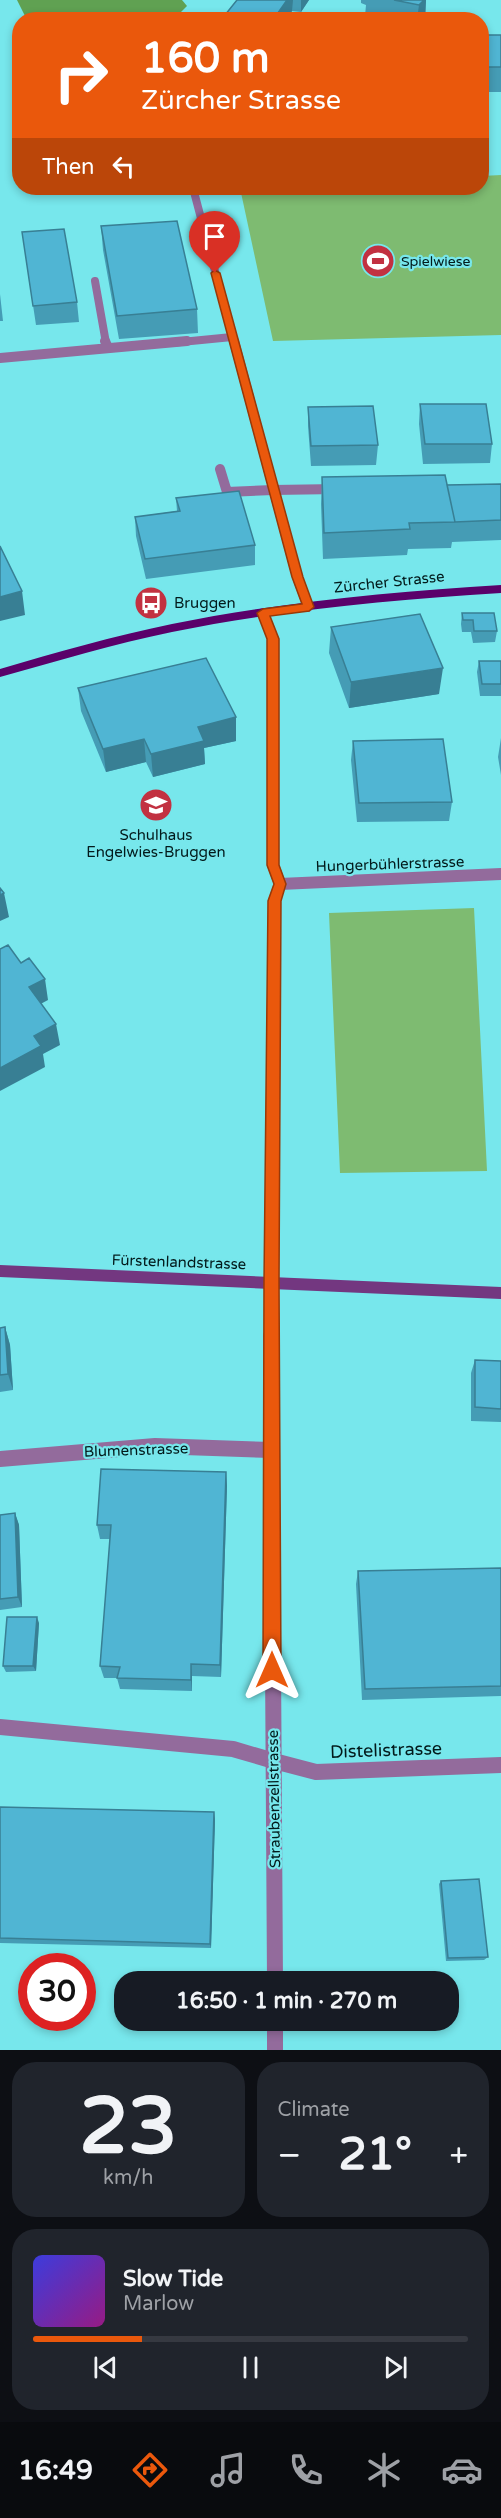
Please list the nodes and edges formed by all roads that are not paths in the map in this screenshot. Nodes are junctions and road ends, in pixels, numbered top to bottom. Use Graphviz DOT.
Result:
graph roads {
  1 [pos="196,195"];
  2 [pos="96,281"];
  3 [pos="232,337"];
  4 [pos="108,348"];
  5 [pos="0,358"];
  6 [pos="220,469"];
  7 [pos="345,489"];
  8 [pos="273,490"];
  9 [pos="501,589"];
  10 [pos="309,607"];
  11 [pos="263,613"];
  12 [pos="0,673"];
  13 [pos="501,874"];
  14 [pos="280,884"];
  15 [pos="0,1271"];
  16 [pos="271,1282"];
  17 [pos="501,1293"];
  18 [pos="272,1449"];
  19 [pos="0,1459"];
  20 [pos="0,1727"];
  21 [pos="274,1761"];
  22 [pos="501,1765"];
  23 [pos="275,1971"];
  24 [pos="275,2031"];
  25 [pos="275,2050"];
  1 -- 3 [label="street"];
  2 -- 4 [label="street"];
  3 -- 4 [label="street"];
  3 -- 8 [label="street"];
  4 -- 5 [label="street"];
  6 -- 8 [label="street"];
  7 -- 8 [label="street"];
  8 -- 10 [label="street"];
  9 -- 10 [label="main road, Zürcher Strasse"];
  10 -- 11 [label="main road, Zürcher Strasse"];
  11 -- 12 [label="main road, Zürcher Strasse"];
  11 -- 14 [label="street, Straubenzellstrasse"];
  13 -- 14 [label="street, Hungerbühlerstrasse"];
  14 -- 16 [label="street, Straubenzellstrasse"];
  15 -- 16 [label="main road, Fürstenlandstrasse"];
  16 -- 17 [label="main road, Fürstenlandstrasse"];
  16 -- 18 [label="street, Straubenzellstrasse"];
  18 -- 19 [label="street, Blumenstrasse"];
  18 -- 21 [label="street, Straubenzellstrasse"];
  20 -- 21 [label="street, Distelistrasse"];
  21 -- 22 [label="street, Distelistrasse"];
  21 -- 23 [label="street, Straubenzellstrasse"];
  24 -- 25 [label="street"];
}
